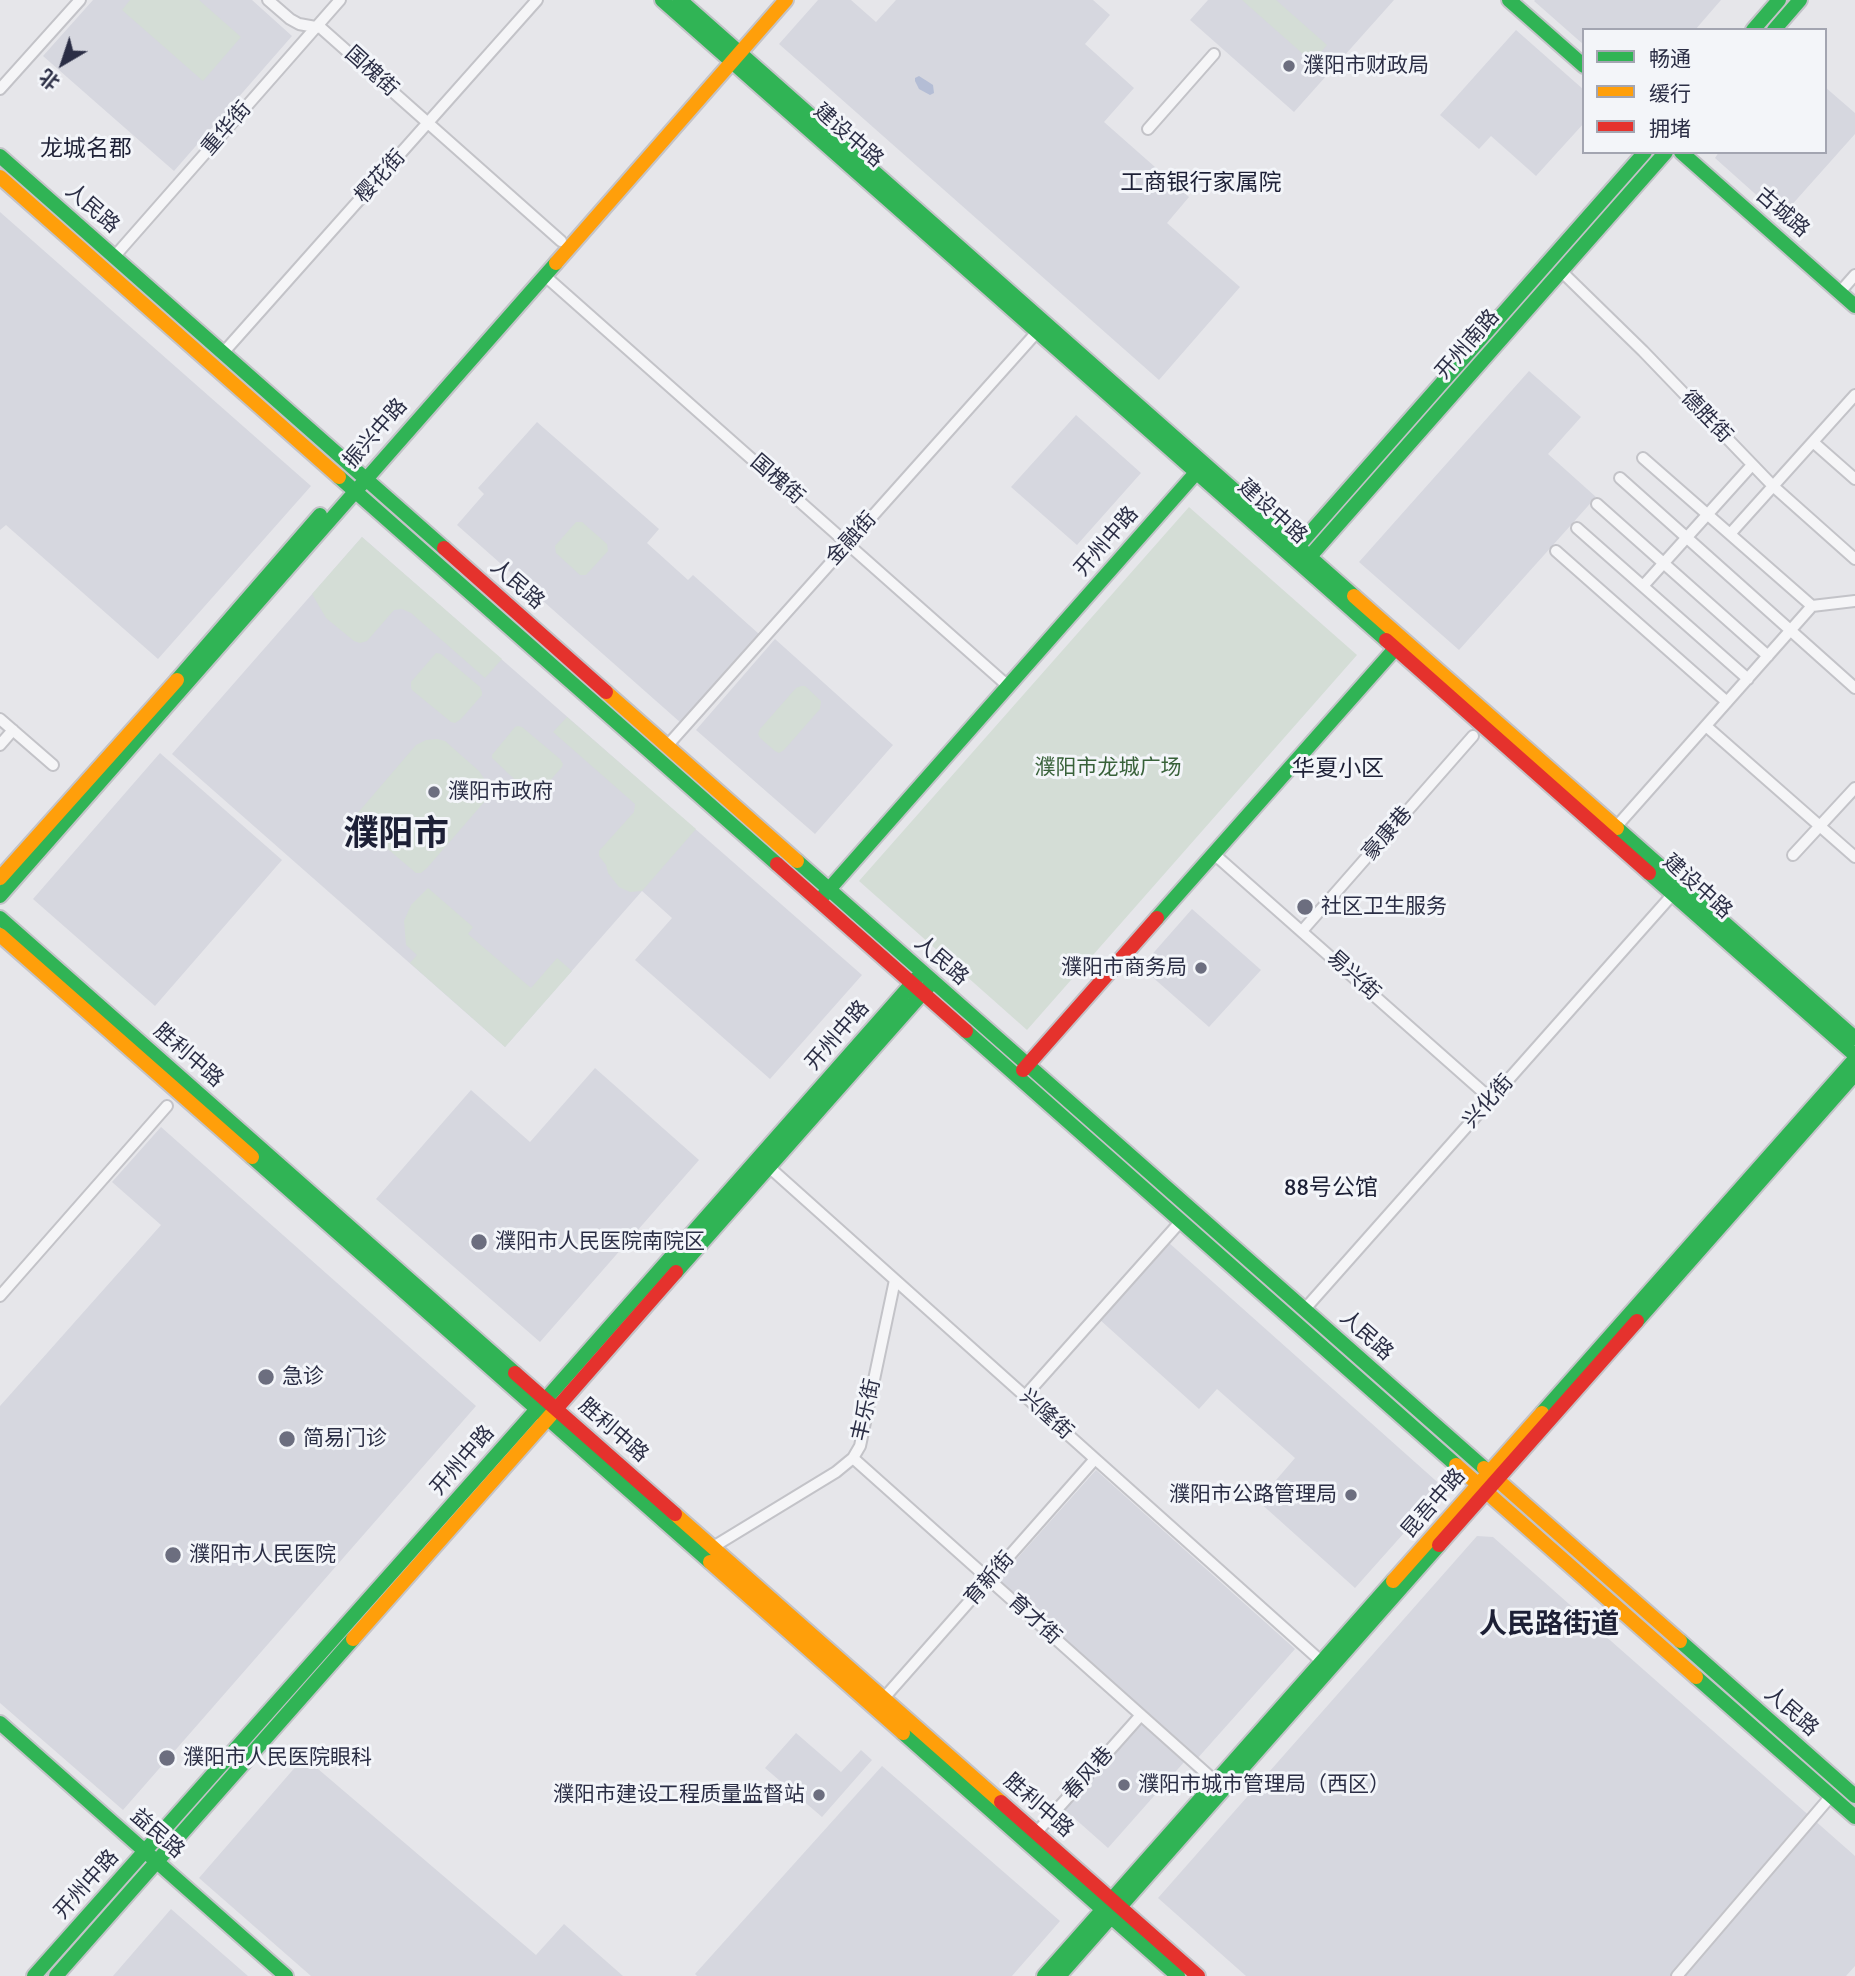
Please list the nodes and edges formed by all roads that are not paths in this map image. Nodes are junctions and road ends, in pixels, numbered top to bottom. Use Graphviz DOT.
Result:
graph roads {
  1 [pos="80,0"];
  2 [pos="268,0"];
  3 [pos="340,0"];
  4 [pos="537,0"];
  5 [pos="662,0"];
  6 [pos="680,0"];
  7 [pos="775,0"];
  8 [pos="786,0"];
  9 [pos="1509,0"];
  10 [pos="1779,0"];
  11 [pos="1800,0"];
  12 [pos="317,26"];
  13 [pos="1755,28"];
  14 [pos="1776,28"];
  15 [pos="733,54"];
  16 [pos="1214,54"];
  17 [pos="1582,64"];
  18 [pos="0,89"];
  19 [pos="429,123"];
  20 [pos="1147,129"];
  21 [pos="1643,154"];
  22 [pos="1664,154"];
  23 [pos="1683,154"];
  24 [pos="0,156"];
  25 [pos="0,177"];
  26 [pos="561,242"];
  27 [pos="114,257"];
  28 [pos="1561,271"];
  29 [pos="544,275"];
  30 [pos="1855,275"];
  31 [pos="1840,292"];
  32 [pos="1855,306"];
  33 [pos="1037,332"];
  34 [pos="223,353"];
  35 [pos="1855,395"];
  36 [pos="1813,442"];
  37 [pos="1643,458"];
  38 [pos="1752,465"];
  39 [pos="1201,468"];
  40 [pos="1620,478"];
  41 [pos="1855,479"];
  42 [pos="356,481"];
  43 [pos="1773,486"];
  44 [pos="1597,504"];
  45 [pos="1707,514"];
  46 [pos="1577,528"];
  47 [pos="1730,534"];
  48 [pos="1686,538"];
  49 [pos="849,543"];
  50 [pos="1294,551"];
  51 [pos="1556,551"];
  52 [pos="1855,559"];
  53 [pos="1306,561"];
  54 [pos="1663,563"];
  55 [pos="1643,586"];
  56 [pos="1855,601"];
  57 [pos="1812,606"];
  58 [pos="1790,631"];
  59 [pos="1399,643"];
  60 [pos="1768,656"];
  61 [pos="1748,679"];
  62 [pos="1008,686"];
  63 [pos="1855,688"];
  64 [pos="1727,702"];
  65 [pos="0,719"];
  66 [pos="1706,726"];
  67 [pos="13,730"];
  68 [pos="1473,736"];
  69 [pos="0,745"];
  70 [pos="667,746"];
  71 [pos="53,765"];
  72 [pos="1855,788"];
  73 [pos="1819,826"];
  74 [pos="1616,827"];
  75 [pos="1214,854"];
  76 [pos="1793,855"];
  77 [pos="1855,857"];
  78 [pos="0,878"];
  79 [pos="829,889"];
  80 [pos="1673,894"];
  81 [pos="0,897"];
  82 [pos="819,901"];
  83 [pos="0,918"];
  84 [pos="1302,932"];
  85 [pos="0,935"];
  86 [pos="928,977"];
  87 [pos="918,988"];
  88 [pos="1855,1038"];
  89 [pos="1855,1057"];
  90 [pos="1028,1065"];
  91 [pos="1855,1074"];
  92 [pos="1017,1077"];
  93 [pos="1491,1099"];
  94 [pos="166,1106"];
  95 [pos="769,1167"];
  96 [pos="1181,1221"];
  97 [pos="895,1280"];
  98 [pos="0,1296"];
  99 [pos="1304,1310"];
  100 [pos="1026,1396"];
  101 [pos="547,1409"];
  102 [pos="853,1458"];
  103 [pos="1095,1459"];
  104 [pos="1493,1476"];
  105 [pos="1483,1488"];
  106 [pos="713,1547"];
  107 [pos="989,1579"];
  108 [pos="1322,1662"];
  109 [pos="884,1698"];
  110 [pos="1141,1715"];
  111 [pos="0,1723"];
  112 [pos="1216,1782"];
  113 [pos="1832,1796"];
  114 [pos="1855,1796"];
  115 [pos="1855,1817"];
  116 [pos="1036,1833"];
  117 [pos="145,1851"];
  118 [pos="157,1862"];
  119 [pos="1111,1908"];
  120 [pos="34,1976"];
  121 [pos="55,1976"];
  122 [pos="286,1976"];
  123 [pos="1044,1976"];
  124 [pos="1059,1976"];
  125 [pos="1178,1976"];
  126 [pos="1198,1976"];
  127 [pos="1677,1976"];
  1 -- 18 [label="street"];
  2 -- 12 [label="street, 国槐街"];
  3 -- 12 [label="street, 重华街"];
  4 -- 19 [label="street, 樱花街"];
  5 -- 15 [label="street, 建设中路"];
  6 -- 15 [label="street, 建设中路"];
  7 -- 15 [label="street, 振兴中路"];
  8 -- 15 [label="street, 振兴中路"];
  9 -- 17 [label="street"];
  10 -- 13 [label="street"];
  11 -- 14 [label="street"];
  12 -- 19 [label="street, 国槐街"];
  12 -- 27 [label="street, 重华街"];
  15 -- 26 [label="street, 振兴中路"];
  15 -- 29 [label="street, 振兴中路"];
  15 -- 33 [label="street, 建设中路"];
  15 -- 39 [label="street, 建设中路"];
  16 -- 20 [label="street"];
  19 -- 26 [label="street, 国槐街"];
  19 -- 34 [label="street, 樱花街"];
  21 -- 50 [label="street, 开州南路"];
  22 -- 28 [label="street, 开州南路"];
  23 -- 31 [label="street, 古城路"];
  24 -- 27 [label="street, 人民路"];
  25 -- 42 [label="street, 人民路"];
  26 -- 42 [label="street, 振兴中路"];
  27 -- 34 [label="street, 人民路"];
  28 -- 38 [label="street, 德胜街"];
  28 -- 53 [label="street, 开州南路"];
  29 -- 42 [label="street, 振兴中路"];
  29 -- 49 [label="street, 国槐街"];
  30 -- 31 [label="street"];
  31 -- 32 [label="street, 古城路"];
  33 -- 39 [label="street, 建设中路"];
  33 -- 49 [label="street, 金融街"];
  34 -- 42 [label="street, 人民路"];
  35 -- 36 [label="street"];
  36 -- 41 [label="street"];
  36 -- 43 [label="street"];
  37 -- 45 [label="street"];
  38 -- 43 [label="street, 德胜街"];
  38 -- 45 [label="street"];
  39 -- 50 [label="street, 建设中路"];
  39 -- 62 [label="street, 开州中路"];
  40 -- 48 [label="street"];
  42 -- 70 [label="street, 人民路"];
  42 -- 78 [label="street, 振兴中路"];
  42 -- 81 [label="street, 振兴中路"];
  42 -- 82 [label="street, 人民路"];
  43 -- 47 [label="street"];
  43 -- 52 [label="street, 德胜街"];
  44 -- 54 [label="street"];
  45 -- 47 [label="street"];
  45 -- 48 [label="street"];
  46 -- 55 [label="street"];
  47 -- 57 [label="street"];
  48 -- 54 [label="street"];
  48 -- 58 [label="street"];
  49 -- 62 [label="street, 国槐街"];
  49 -- 70 [label="street, 金融街"];
  50 -- 53 [label="street, 建设中路"];
  51 -- 64 [label="street"];
  53 -- 59 [label="street, 建设中路"];
  54 -- 55 [label="street"];
  54 -- 60 [label="street"];
  55 -- 61 [label="street"];
  56 -- 57 [label="street"];
  57 -- 58 [label="street"];
  58 -- 60 [label="street"];
  58 -- 63 [label="street"];
  59 -- 74 [label="street, 建设中路"];
  59 -- 75 [label="street"];
  59 -- 80 [label="street, 建设中路"];
  60 -- 61 [label="street"];
  61 -- 64 [label="street"];
  62 -- 79 [label="street, 开州中路"];
  64 -- 66 [label="street"];
  65 -- 67 [label="street"];
  66 -- 73 [label="street"];
  66 -- 74 [label="street"];
  67 -- 69 [label="street"];
  67 -- 71 [label="street"];
  68 -- 84 [label="street, 豪康巷"];
  70 -- 79 [label="street, 人民路"];
  72 -- 73 [label="street"];
  73 -- 76 [label="street"];
  73 -- 77 [label="street"];
  74 -- 88 [label="street, 建设中路"];
  75 -- 84 [label="street, 易兴街"];
  75 -- 90 [label="street"];
  79 -- 82 [label="street, 开州中路"];
  79 -- 86 [label="street, 人民路"];
  80 -- 89 [label="street, 建设中路"];
  80 -- 93 [label="street, 兴化街"];
  82 -- 87 [label="street, 人民路"];
  83 -- 101 [label="street, 胜利中路"];
  84 -- 93 [label="street, 易兴街"];
  85 -- 101 [label="street, 胜利中路"];
  86 -- 87 [label="street, 开州中路"];
  86 -- 90 [label="street, 人民路"];
  87 -- 92 [label="street, 人民路"];
  87 -- 95 [label="street, 开州中路"];
  87 -- 101 [label="street, 开州中路"];
  89 -- 104 [label="street, 昆吾中路"];
  90 -- 92 [label="street"];
  90 -- 99 [label="street, 人民路"];
  91 -- 104 [label="street, 昆吾中路"];
  92 -- 96 [label="street, 人民路"];
  93 -- 99 [label="street, 兴化街"];
  94 -- 98 [label="street"];
  95 -- 97 [label="street, 兴隆街"];
  95 -- 101 [label="street, 开州中路"];
  96 -- 100 [label="street"];
  96 -- 105 [label="street, 人民路"];
  97 -- 100 [label="street, 兴隆街"];
  97 -- 102 [label="street, 丰乐街"];
  99 -- 104 [label="street, 人民路"];
  100 -- 103 [label="street, 兴隆街"];
  101 -- 106 [label="street, 胜利中路"];
  101 -- 117 [label="street, 开州中路"];
  101 -- 118 [label="street, 开州中路"];
  101 -- 119 [label="street, 胜利中路"];
  102 -- 106 [label="street, 丰乐街"];
  102 -- 107 [label="street, 育才街"];
  103 -- 107 [label="street, 育新街"];
  103 -- 108 [label="street, 兴隆街"];
  104 -- 105 [label="street, 昆吾中路"];
  104 -- 114 [label="street, 人民路"];
  105 -- 108 [label="street, 昆吾中路"];
  105 -- 113 [label="street, 人民路"];
  105 -- 119 [label="street, 昆吾中路"];
  106 -- 109 [label="street, 胜利中路"];
  107 -- 109 [label="street, 育新街"];
  107 -- 110 [label="street, 育才街"];
  108 -- 112 [label="street, 昆吾中路"];
  109 -- 116 [label="street, 胜利中路"];
  110 -- 112 [label="street, 育才街"];
  110 -- 116 [label="street, 春风巷"];
  111 -- 117 [label="street, 益民路"];
  112 -- 119 [label="street, 昆吾中路"];
  113 -- 115 [label="street, 人民路"];
  113 -- 127 [label="street"];
  116 -- 119 [label="street, 胜利中路"];
  117 -- 118 [label="street, 益民路"];
  117 -- 120 [label="street, 开州中路"];
  118 -- 121 [label="street, 开州中路"];
  118 -- 122 [label="street, 益民路"];
  119 -- 123 [label="street, 昆吾中路"];
  119 -- 124 [label="street, 昆吾中路"];
  119 -- 125 [label="street, 胜利中路"];
  119 -- 126 [label="street, 胜利中路"];
}
